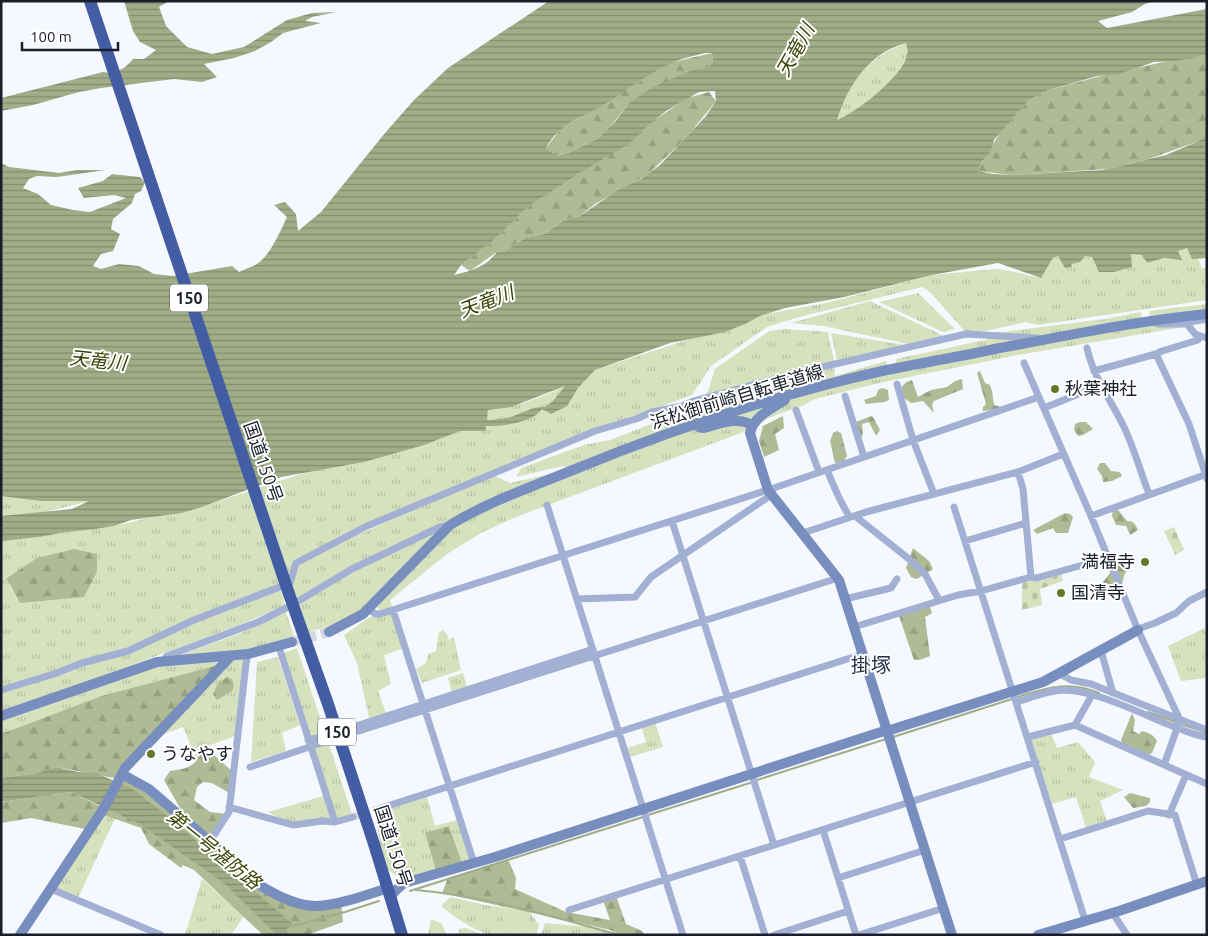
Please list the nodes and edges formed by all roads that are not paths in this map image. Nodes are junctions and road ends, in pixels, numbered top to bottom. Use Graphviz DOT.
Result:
graph roads {
  1 [pos="90,1"];
  2 [pos="1207,314"];
  3 [pos="1207,319"];
  4 [pos="1148,322"];
  5 [pos="1187,324"];
  6 [pos="1203,337"];
  7 [pos="1050,339"];
  8 [pos="1087,348"];
  9 [pos="1156,354"];
  10 [pos="1024,363"];
  11 [pos="1094,372"];
  12 [pos="897,384"];
  13 [pos="1101,385"];
  14 [pos="792,395"];
  15 [pos="845,396"];
  16 [pos="1039,397"];
  17 [pos="1044,408"];
  18 [pos="796,410"];
  19 [pos="694,424"];
  20 [pos="752,425"];
  21 [pos="913,440"];
  22 [pos="1063,454"];
  23 [pos="864,457"];
  24 [pos="827,470"];
  25 [pos="819,472"];
  26 [pos="1018,472"];
  27 [pos="1206,476"];
  28 [pos="770,492"];
  29 [pos="934,494"];
  30 [pos="1149,494"];
  31 [pos="547,505"];
  32 [pos="954,507"];
  33 [pos="1091,516"];
  34 [pos="852,517"];
  35 [pos="672,521"];
  36 [pos="1026,523"];
  37 [pos="450,525"];
  38 [pos="803,533"];
  39 [pos="965,541"];
  40 [pos="682,555"];
  41 [pos="563,556"];
  42 [pos="1108,558"];
  43 [pos="1031,577"];
  44 [pos="838,578"];
  45 [pos="897,579"];
  46 [pos="981,592"];
  47 [pos="1207,592"];
  48 [pos="290,599"];
  49 [pos="577,599"];
  50 [pos="845,599"];
  51 [pos="939,600"];
  52 [pos="368,609"];
  53 [pos="392,610"];
  54 [pos="703,621"];
  55 [pos="854,626"];
  56 [pos="1138,630"];
  57 [pos="329,632"];
  58 [pos="292,642"];
  59 [pos="279,647"];
  60 [pos="1101,650"];
  61 [pos="594,653"];
  62 [pos="248,654"];
  63 [pos="863,654"];
  64 [pos="231,656"];
  65 [pos="161,661"];
  66 [pos="1060,674"];
  67 [pos="1,690"];
  68 [pos="1014,691"];
  69 [pos="1113,693"];
  70 [pos="1092,695"];
  71 [pos="727,697"];
  72 [pos="1017,702"];
  73 [pos="424,707"];
  74 [pos="1,716"];
  75 [pos="1180,720"];
  76 [pos="1075,725"];
  77 [pos="358,728"];
  78 [pos="1177,728"];
  79 [pos="1207,730"];
  80 [pos="619,731"];
  81 [pos="887,731"];
  82 [pos="1028,737"];
  83 [pos="1207,737"];
  84 [pos="326,738"];
  85 [pos="309,744"];
  86 [pos="1036,762"];
  87 [pos="1164,765"];
  88 [pos="250,767"];
  89 [pos="122,774"];
  90 [pos="752,775"];
  91 [pos="1186,775"];
  92 [pos="1207,784"];
  93 [pos="449,785"];
  94 [pos="909,802"];
  95 [pos="229,807"];
  96 [pos="381,808"];
  97 [pos="644,808"];
  98 [pos="1169,814"];
  99 [pos="353,816"];
  100 [pos="335,822"];
  101 [pos="823,830"];
  102 [pos="1060,839"];
  103 [pos="210,841"];
  104 [pos="774,845"];
  105 [pos="925,850"];
  106 [pos="740,856"];
  107 [pos="474,864"];
  108 [pos="383,872"];
  109 [pos="838,878"];
  110 [pos="666,880"];
  111 [pos="404,883"];
  112 [pos="1202,883"];
  113 [pos="51,888"];
  114 [pos="390,893"];
  115 [pos="944,908"];
  116 [pos="569,910"];
  117 [pos="848,912"];
  118 [pos="1112,912"];
  119 [pos="1086,920"];
  120 [pos="1068,930"];
  121 [pos="20,935"];
  122 [pos="160,935"];
  123 [pos="402,935"];
  124 [pos="683,935"];
  125 [pos="765,935"];
  126 [pos="774,935"];
  127 [pos="857,935"];
  128 [pos="952,935"];
  129 [pos="1038,935"];
  130 [pos="1127,935"];
  1 -- 48 [label="highway, 国道150号 / 150, bridge"];
  2 -- 4 [label="street, 浜松御前崎自転車道線"];
  3 -- 5 [label="street"];
  4 -- 5 [label="street"];
  4 -- 7 [label="street, 浜松御前崎自転車道線"];
  5 -- 6 [label="street"];
  6 -- 9 [label="street"];
  7 -- 14 [label="street, 浜松御前崎自転車道線"];
  7 -- 67 [label="street"];
  8 -- 11 [label="street"];
  9 -- 11 [label="street"];
  9 -- 27 [label="street"];
  10 -- 16 [label="street"];
  11 -- 13 [label="street"];
  12 -- 21 [label="street"];
  13 -- 17 [label="street"];
  13 -- 30 [label="street"];
  14 -- 19 [label="street, 浜松御前崎自転車道線"];
  14 -- 20 [label="street"];
  15 -- 23 [label="street"];
  16 -- 17 [label="street"];
  16 -- 21 [label="street"];
  17 -- 22 [label="street"];
  18 -- 25 [label="street"];
  19 -- 20 [label="street"];
  19 -- 37 [label="street, 浜松御前崎自転車道線"];
  20 -- 28 [label="street"];
  21 -- 23 [label="street"];
  21 -- 29 [label="street"];
  22 -- 26 [label="street"];
  22 -- 33 [label="street"];
  23 -- 24 [label="street"];
  24 -- 25 [label="street"];
  24 -- 34 [label="street"];
  25 -- 28 [label="street"];
  26 -- 29 [label="street"];
  26 -- 36 [label="street"];
  27 -- 30 [label="street"];
  28 -- 35 [label="street"];
  28 -- 38 [label="street"];
  28 -- 40 [label="street"];
  29 -- 34 [label="street"];
  30 -- 33 [label="street"];
  31 -- 41 [label="street"];
  32 -- 39 [label="street"];
  33 -- 42 [label="street"];
  34 -- 38 [label="street"];
  34 -- 51 [label="street"];
  35 -- 40 [label="street"];
  35 -- 41 [label="street"];
  36 -- 39 [label="street"];
  36 -- 43 [label="street"];
  37 -- 48 [label="street"];
  37 -- 52 [label="street, 浜松御前崎自転車道線"];
  38 -- 44 [label="street"];
  39 -- 46 [label="street"];
  40 -- 49 [label="street"];
  40 -- 54 [label="street"];
  41 -- 49 [label="street"];
  41 -- 53 [label="street"];
  42 -- 43 [label="street"];
  42 -- 56 [label="street"];
  43 -- 46 [label="street"];
  44 -- 50 [label="street"];
  44 -- 54 [label="street"];
  45 -- 50 [label="street"];
  46 -- 51 [label="street"];
  46 -- 68 [label="street"];
  47 -- 56 [label="street"];
  48 -- 65 [label="street"];
  48 -- 108 [label="highway, 国道150号 / 150"];
  49 -- 61 [label="street"];
  50 -- 55 [label="street"];
  51 -- 55 [label="street"];
  52 -- 53 [label="street"];
  52 -- 57 [label="street, 浜松御前崎自転車道線"];
  53 -- 73 [label="street"];
  54 -- 61 [label="street"];
  54 -- 71 [label="street"];
  55 -- 63 [label="street"];
  56 -- 60 [label="street"];
  56 -- 75 [label="street"];
  58 -- 59 [label="street"];
  59 -- 62 [label="street"];
  59 -- 85 [label="street"];
  60 -- 66 [label="street"];
  60 -- 69 [label="street"];
  61 -- 73 [label="street"];
  61 -- 80 [label="street"];
  62 -- 64 [label="street"];
  62 -- 95 [label="street"];
  63 -- 71 [label="street"];
  63 -- 81 [label="street"];
  64 -- 65 [label="street"];
  64 -- 89 [label="street"];
  65 -- 74 [label="street"];
  66 -- 68 [label="street"];
  66 -- 69 [label="street"];
  68 -- 72 [label="street"];
  68 -- 81 [label="street"];
  69 -- 75 [label="street"];
  70 -- 72 [label="street"];
  70 -- 76 [label="street"];
  70 -- 78 [label="street"];
  71 -- 80 [label="street"];
  71 -- 90 [label="street"];
  72 -- 82 [label="street"];
  73 -- 77 [label="street"];
  73 -- 93 [label="street"];
  75 -- 78 [label="street"];
  75 -- 79 [label="street"];
  76 -- 82 [label="street"];
  76 -- 87 [label="street"];
  78 -- 83 [label="street"];
  78 -- 87 [label="street"];
  80 -- 93 [label="street"];
  80 -- 97 [label="street"];
  81 -- 90 [label="street"];
  81 -- 94 [label="street"];
  82 -- 86 [label="street"];
  84 -- 85 [label="street"];
  85 -- 88 [label="street"];
  85 -- 100 [label="street"];
  86 -- 94 [label="street"];
  86 -- 102 [label="street"];
  87 -- 91 [label="street"];
  89 -- 103 [label="street"];
  89 -- 113 [label="street"];
  90 -- 97 [label="street"];
  90 -- 104 [label="street"];
  91 -- 92 [label="street"];
  91 -- 98 [label="street"];
  93 -- 96 [label="street"];
  93 -- 107 [label="street"];
  94 -- 101 [label="street"];
  94 -- 105 [label="street"];
  95 -- 100 [label="street"];
  95 -- 103 [label="street"];
  97 -- 107 [label="street"];
  97 -- 110 [label="street"];
  98 -- 102 [label="street"];
  98 -- 112 [label="street"];
  99 -- 100 [label="street"];
  101 -- 104 [label="street"];
  101 -- 109 [label="street"];
  102 -- 119 [label="street"];
  103 -- 114 [label="street"];
  104 -- 106 [label="street"];
  105 -- 109 [label="street"];
  105 -- 115 [label="street"];
  106 -- 110 [label="street"];
  106 -- 125 [label="street"];
  107 -- 111 [label="street"];
  108 -- 111 [label="street"];
  108 -- 114 [label="highway, 国道150号 / 150"];
  109 -- 117 [label="street"];
  110 -- 116 [label="street"];
  110 -- 124 [label="street"];
  111 -- 114 [label="street"];
  112 -- 118 [label="street"];
  113 -- 121 [label="street"];
  113 -- 122 [label="street"];
  114 -- 123 [label="highway, 国道150号 / 150"];
  115 -- 127 [label="street"];
  115 -- 128 [label="street"];
  117 -- 126 [label="street"];
  117 -- 127 [label="street"];
  118 -- 119 [label="street"];
  118 -- 130 [label="street"];
  119 -- 120 [label="street"];
  120 -- 129 [label="street"];
}
